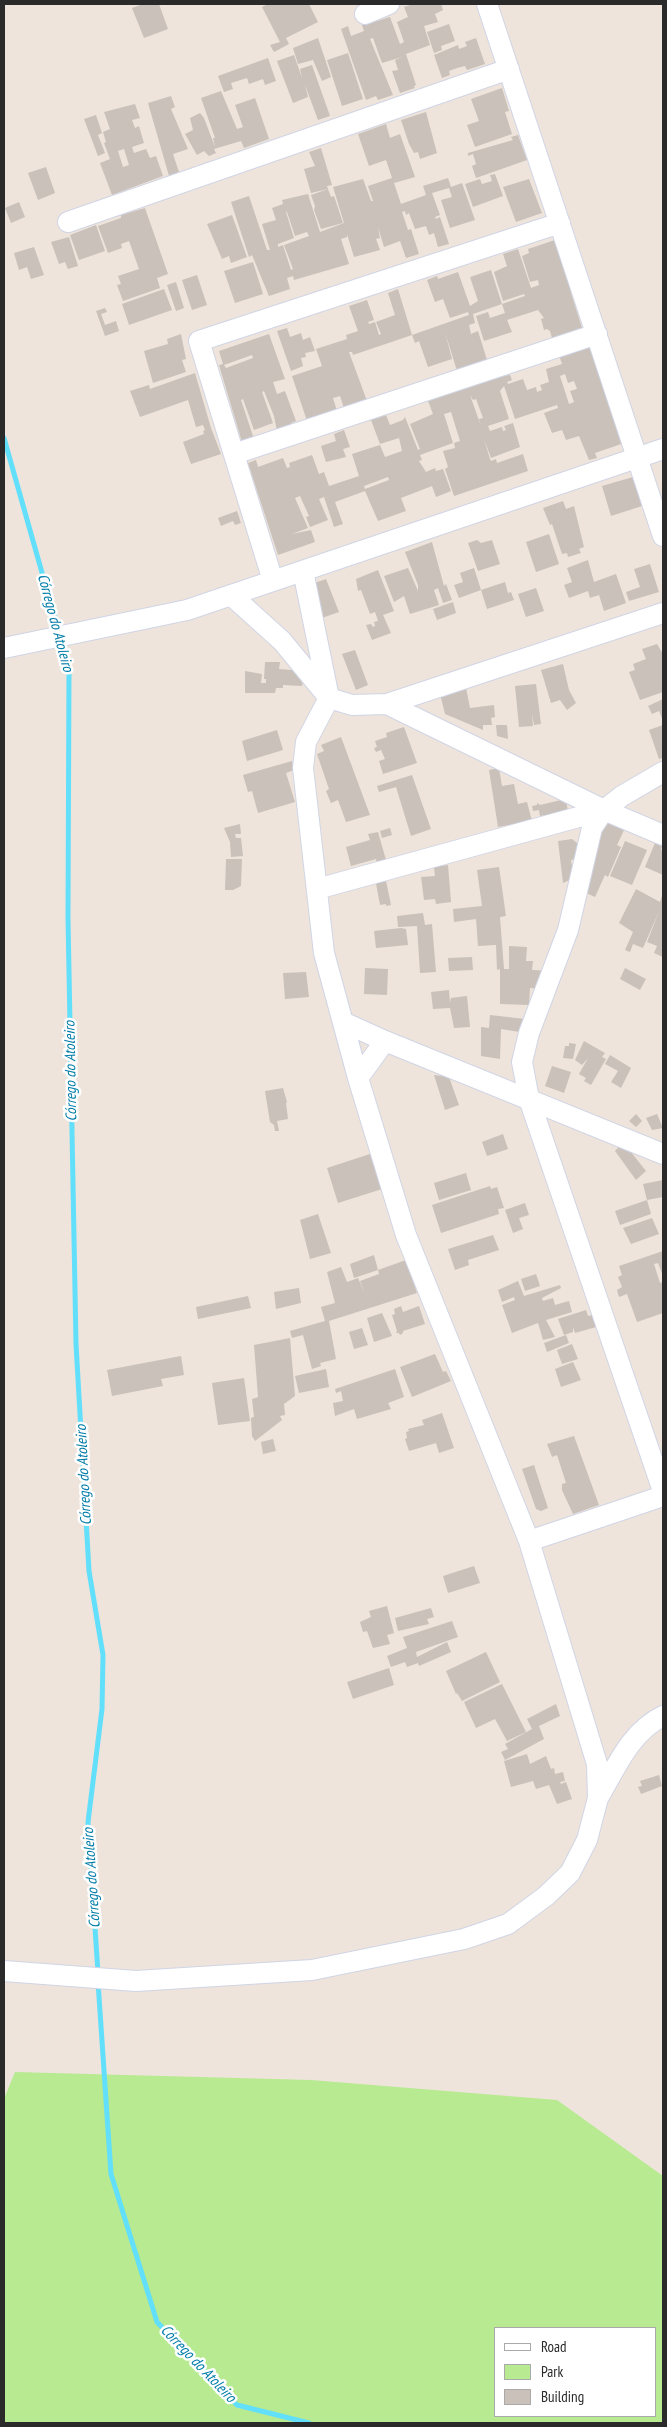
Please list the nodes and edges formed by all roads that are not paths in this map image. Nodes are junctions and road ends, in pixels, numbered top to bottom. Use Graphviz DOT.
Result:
graph roads {
  1 [pos="389,4"];
  2 [pos="487,4"];
  3 [pos="365,14"];
  4 [pos="509,69"];
  5 [pos="68,222"];
  6 [pos="560,223"];
  7 [pos="597,334"];
  8 [pos="663,449"];
  9 [pos="234,454"];
  10 [pos="638,458"];
  11 [pos="663,536"];
  12 [pos="303,571"];
  13 [pos="273,581"];
  14 [pos="231,595"];
  15 [pos="663,613"];
  16 [pos="4,648"];
  17 [pos="329,698"];
  18 [pos="387,704"];
  19 [pos="663,772"];
  20 [pos="604,810"];
  21 [pos="663,835"];
  22 [pos="317,889"];
  23 [pos="343,1022"];
  24 [pos="385,1041"];
  25 [pos="358,1078"];
  26 [pos="529,1099"];
  27 [pos="663,1154"];
  28 [pos="663,1491"];
  29 [pos="663,1496"];
  30 [pos="529,1541"];
  31 [pos="663,1716"];
  32 [pos="598,1798"];
  33 [pos="4,1971"];
  1 -- 3 [label="street"];
  2 -- 4 [label="street"];
  4 -- 5 [label="street"];
  4 -- 6 [label="street"];
  6 -- 7 [label="street"];
  6 -- 9 [label="street"];
  7 -- 9 [label="street"];
  7 -- 10 [label="street"];
  8 -- 10 [label="street"];
  9 -- 13 [label="street"];
  10 -- 11 [label="street"];
  10 -- 12 [label="street"];
  12 -- 13 [label="street"];
  12 -- 17 [label="street"];
  13 -- 14 [label="street"];
  14 -- 16 [label="street"];
  14 -- 17 [label="street"];
  15 -- 18 [label="street"];
  17 -- 18 [label="street"];
  17 -- 22 [label="street"];
  18 -- 20 [label="street"];
  19 -- 20 [label="street"];
  20 -- 21 [label="street"];
  20 -- 22 [label="street"];
  20 -- 26 [label="street"];
  22 -- 23 [label="street"];
  23 -- 24 [label="street"];
  23 -- 25 [label="street"];
  24 -- 25 [label="street"];
  24 -- 26 [label="street"];
  25 -- 30 [label="street"];
  26 -- 27 [label="street"];
  26 -- 28 [label="street"];
  29 -- 30 [label="street"];
  30 -- 32 [label="street"];
  31 -- 32 [label="street"];
  32 -- 33 [label="street"];
}
